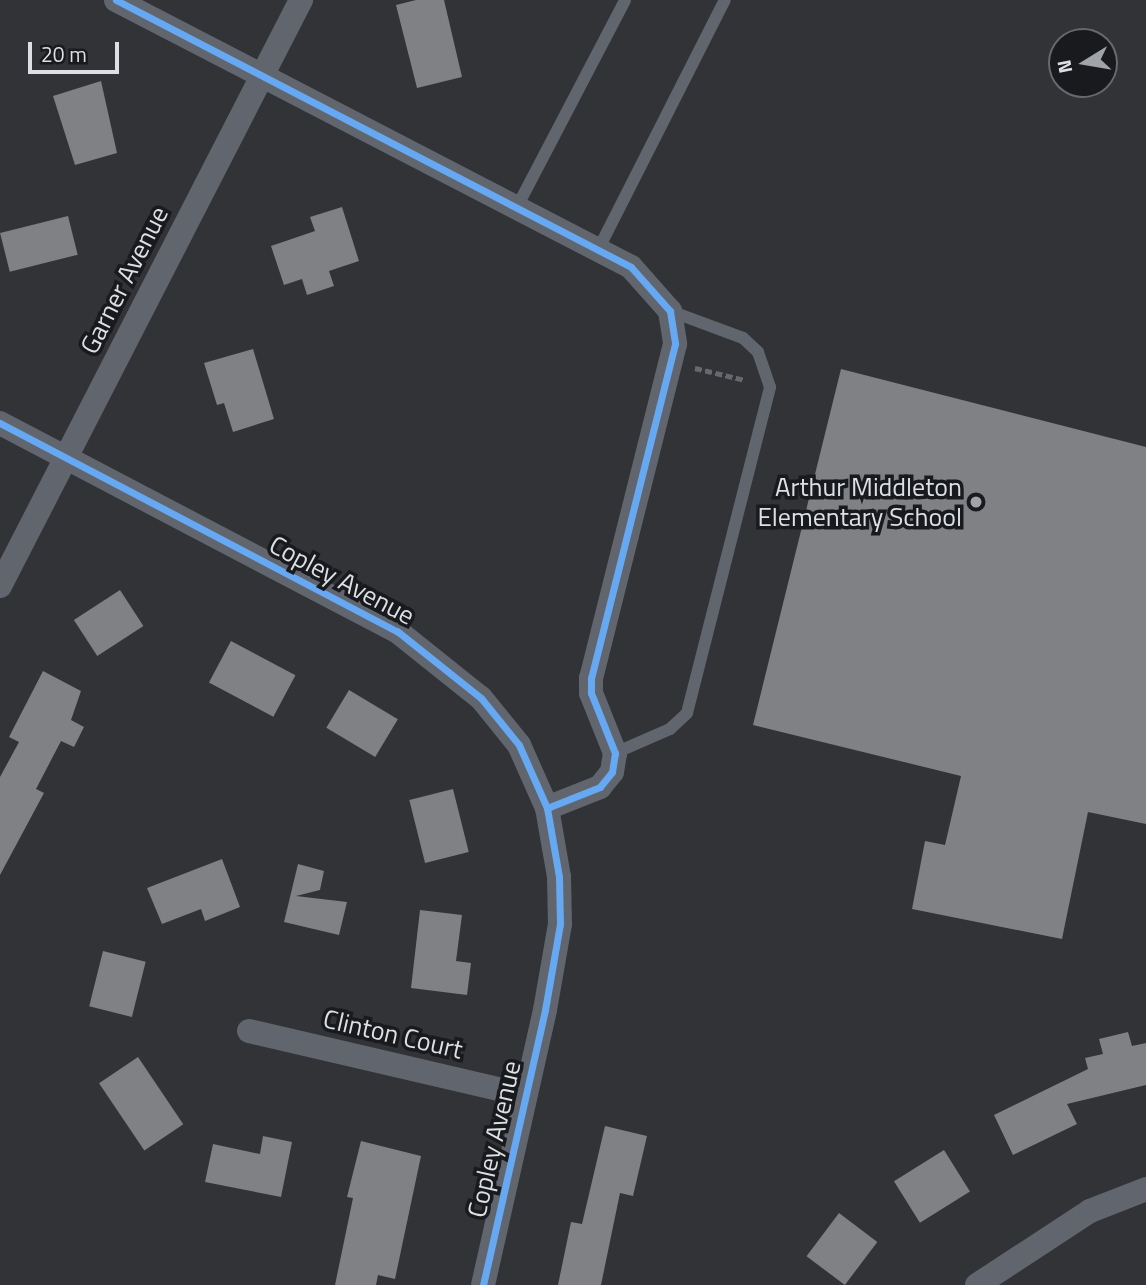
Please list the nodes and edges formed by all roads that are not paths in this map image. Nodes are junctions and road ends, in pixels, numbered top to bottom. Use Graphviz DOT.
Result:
graph roads {
  1 [pos="116,0"];
  2 [pos="301,0"];
  3 [pos="625,0"];
  4 [pos="725,0"];
  5 [pos="262,73"];
  6 [pos="517,207"];
  7 [pos="598,250"];
  8 [pos="670,312"];
  9 [pos="0,423"];
  10 [pos="68,457"];
  11 [pos="0,586"];
  12 [pos="615,753"];
  13 [pos="547,808"];
  14 [pos="249,1031"];
  15 [pos="525,1095"];
  16 [pos="1146,1189"];
  17 [pos="483,1285"];
  18 [pos="977,1285"];
  1 -- 5 [label="street"];
  2 -- 5 [label="street, Garner Avenue"];
  3 -- 6 [label="lane"];
  4 -- 7 [label="lane"];
  5 -- 6 [label="street"];
  5 -- 10 [label="street, Garner Avenue"];
  6 -- 7 [label="street"];
  7 -- 8 [label="street"];
  8 -- 12 [label="street"];
  8 -- 12 [label="lane"];
  9 -- 10 [label="street, Copley Avenue"];
  10 -- 11 [label="street, Garner Avenue"];
  10 -- 13 [label="street, Copley Avenue"];
  12 -- 13 [label="street"];
  13 -- 15 [label="street, Copley Avenue"];
  14 -- 15 [label="street, Clinton Court"];
  15 -- 17 [label="street, Copley Avenue"];
  16 -- 18 [label="street"];
}
